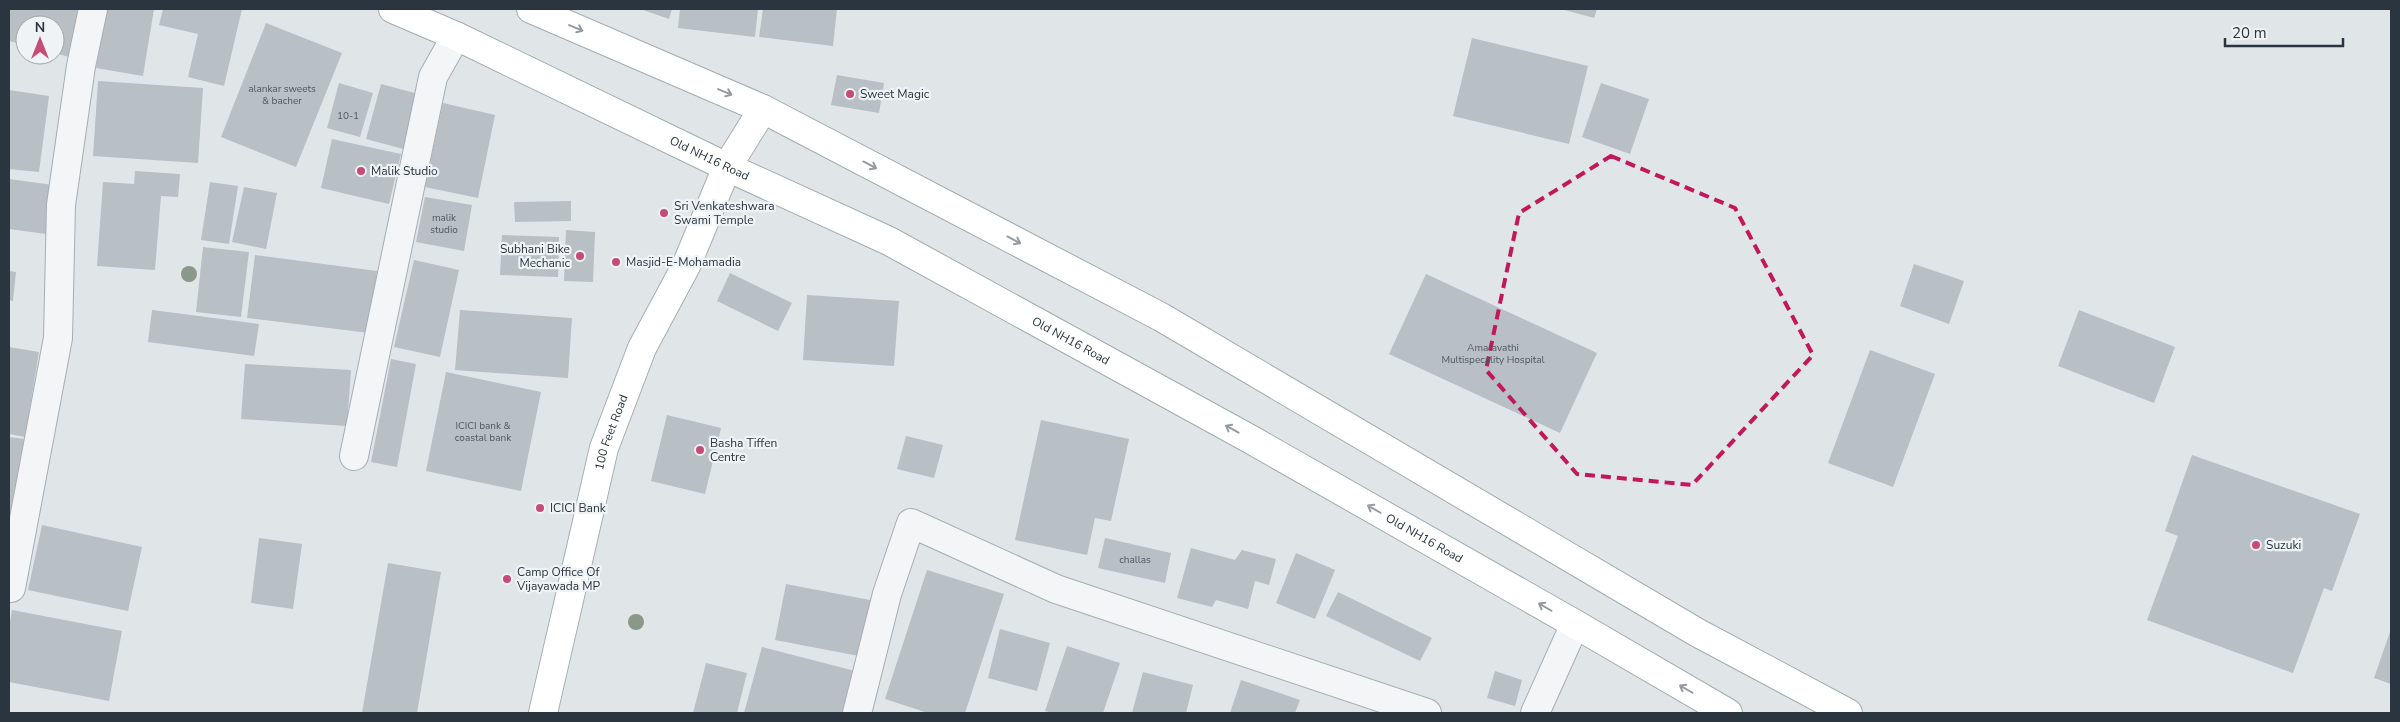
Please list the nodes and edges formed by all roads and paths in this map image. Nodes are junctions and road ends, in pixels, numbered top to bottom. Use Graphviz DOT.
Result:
graph roads {
  1 [pos="93,9"];
  2 [pos="393,9"];
  3 [pos="531,9"];
  4 [pos="456,36"];
  5 [pos="763,109"];
  6 [pos="727,167"];
  7 [pos="354,456"];
  8 [pos="11,588"];
  9 [pos="1575,624"];
  10 [pos="544,713"];
  11 [pos="857,713"];
  12 [pos="1427,713"];
  13 [pos="1535,713"];
  14 [pos="1728,713"];
  15 [pos="1848,713"];
  1 -- 8 [label="street"];
  2 -- 4 [label="main road, Old NH16 Road"];
  3 -- 5 [label="main road, one-way"];
  4 -- 6 [label="main road, Old NH16 Road"];
  4 -- 7 [label="street"];
  5 -- 6 [label="main road, 100 Feet Road"];
  5 -- 15 [label="main road, one-way"];
  9 -- 6 [label="main road, Old NH16 Road, one-way"];
  6 -- 10 [label="main road, 100 Feet Road"];
  9 -- 13 [label="street"];
  14 -- 9 [label="main road, Old NH16 Road, one-way"];
  11 -- 12 [label="street"];
}
